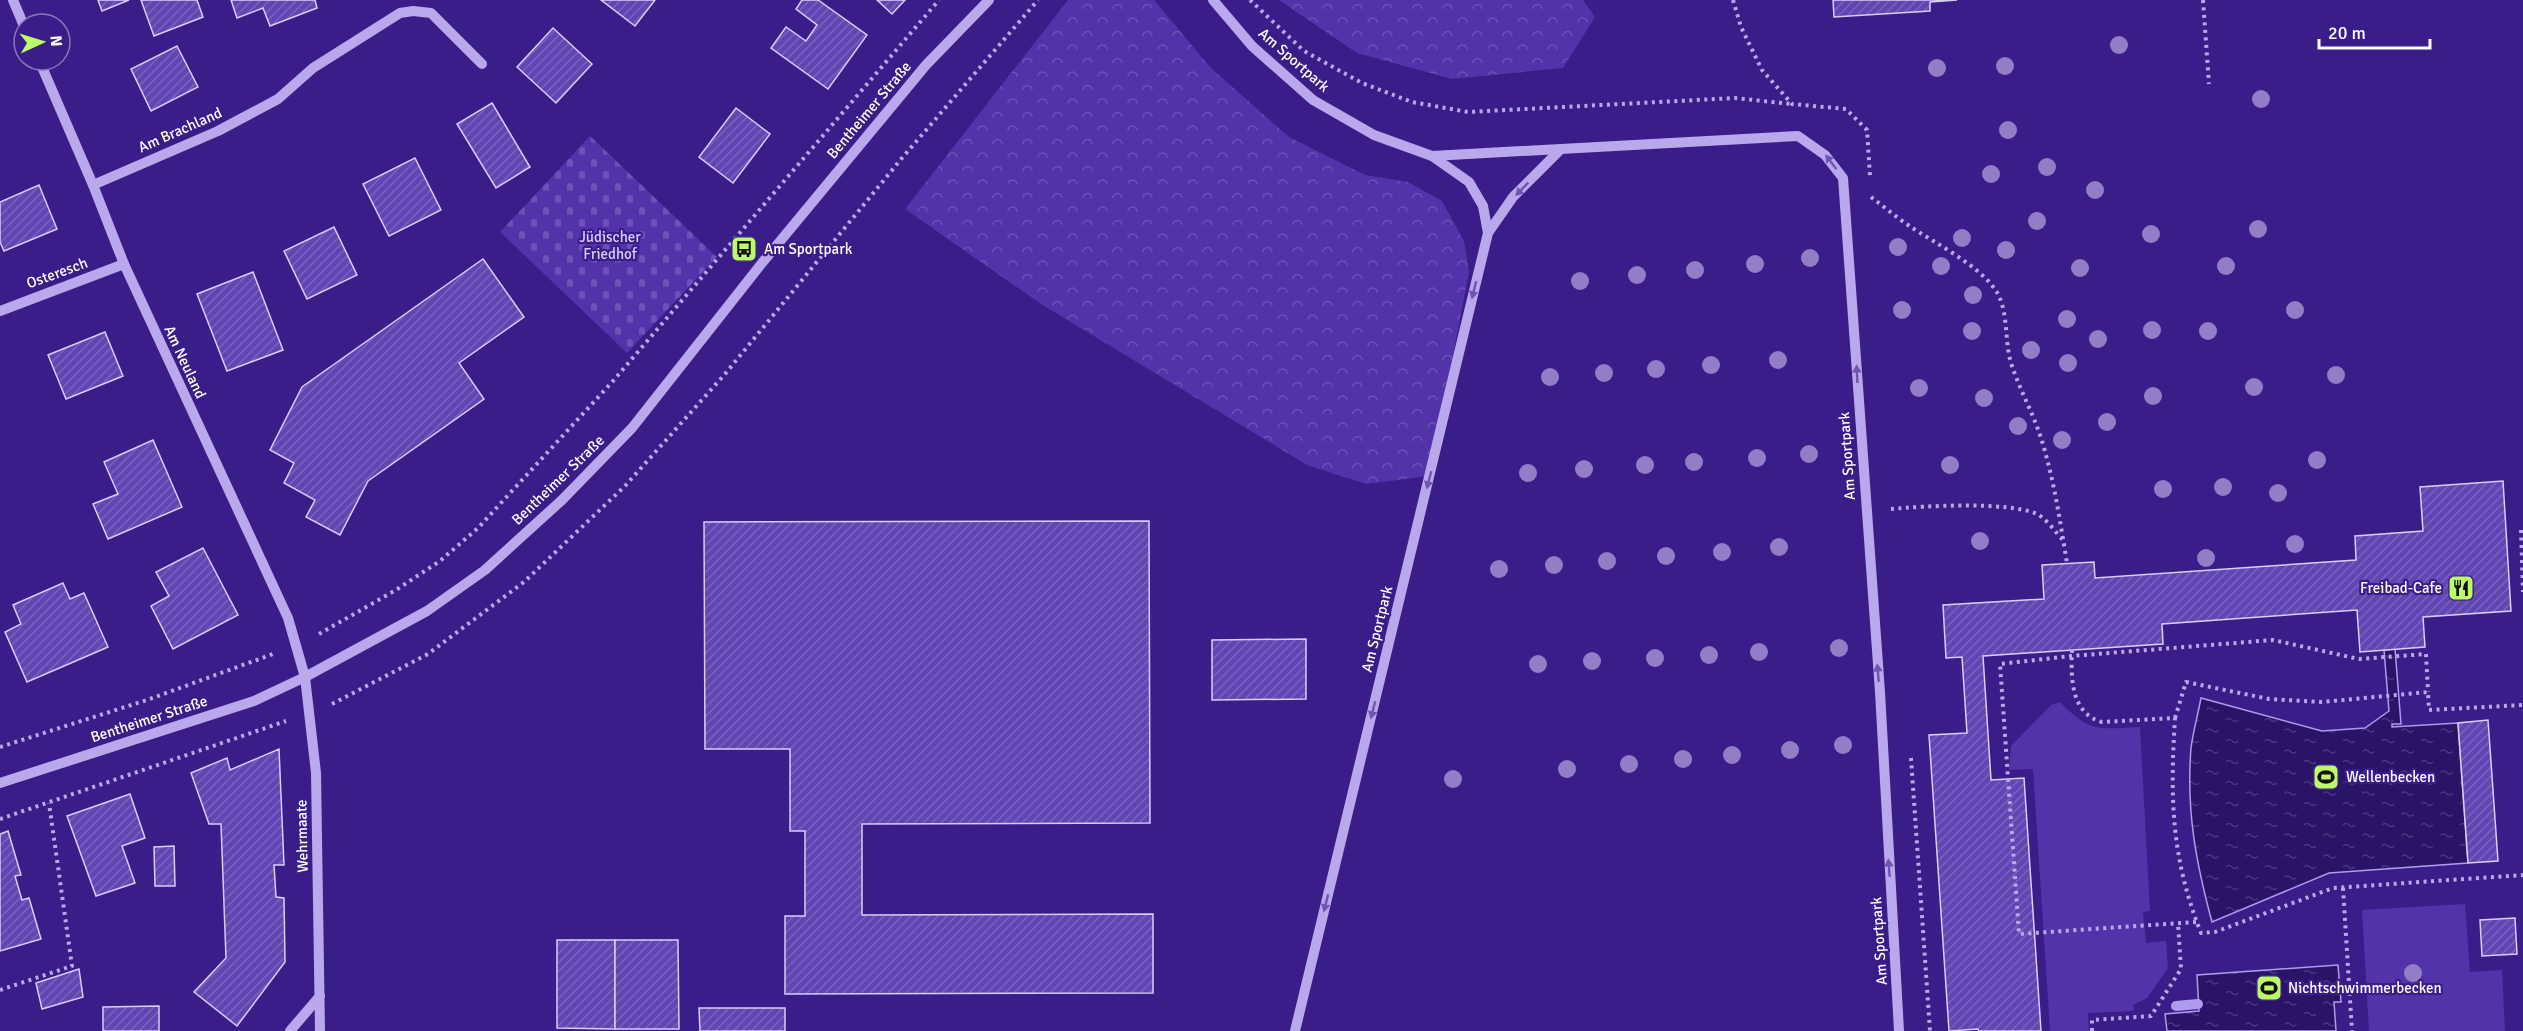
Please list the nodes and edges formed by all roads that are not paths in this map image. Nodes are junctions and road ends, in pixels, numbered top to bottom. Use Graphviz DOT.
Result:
graph roads {
  1 [pos="990,0"];
  2 [pos="1213,0"];
  3 [pos="482,64"];
  4 [pos="44,72"];
  5 [pos="1561,149"];
  6 [pos="1432,156"];
  7 [pos="93,185"];
  8 [pos="1488,233"];
  9 [pos="124,264"];
  10 [pos="0,311"];
  11 [pos="305,677"];
  12 [pos="0,783"];
  13 [pos="320,996"];
  14 [pos="290,1031"];
  15 [pos="320,1031"];
  16 [pos="1295,1031"];
  17 [pos="1899,1031"];
  1 -- 11 [label="street, Bentheimer Straße"];
  2 -- 6 [label="street, Am Sportpark"];
  3 -- 7 [label="street, Am Brachland"];
  4 -- 7 [label="street, Am Neuland"];
  5 -- 6 [label="street, Am Sportpark"];
  5 -- 8 [label="street, Am Sportpark, one-way"];
  17 -- 5 [label="street, Am Sportpark, one-way"];
  6 -- 8 [label="street, Am Sportpark"];
  7 -- 9 [label="street, Am Neuland"];
  8 -- 16 [label="street, Am Sportpark, one-way"];
  9 -- 10 [label="street, Osteresch"];
  9 -- 11 [label="street, Am Neuland"];
  11 -- 12 [label="street, Bentheimer Straße"];
  11 -- 13 [label="street, Wehrmaate"];
  13 -- 14 [label="street"];
  13 -- 15 [label="street, Wehrmaate"];
}
